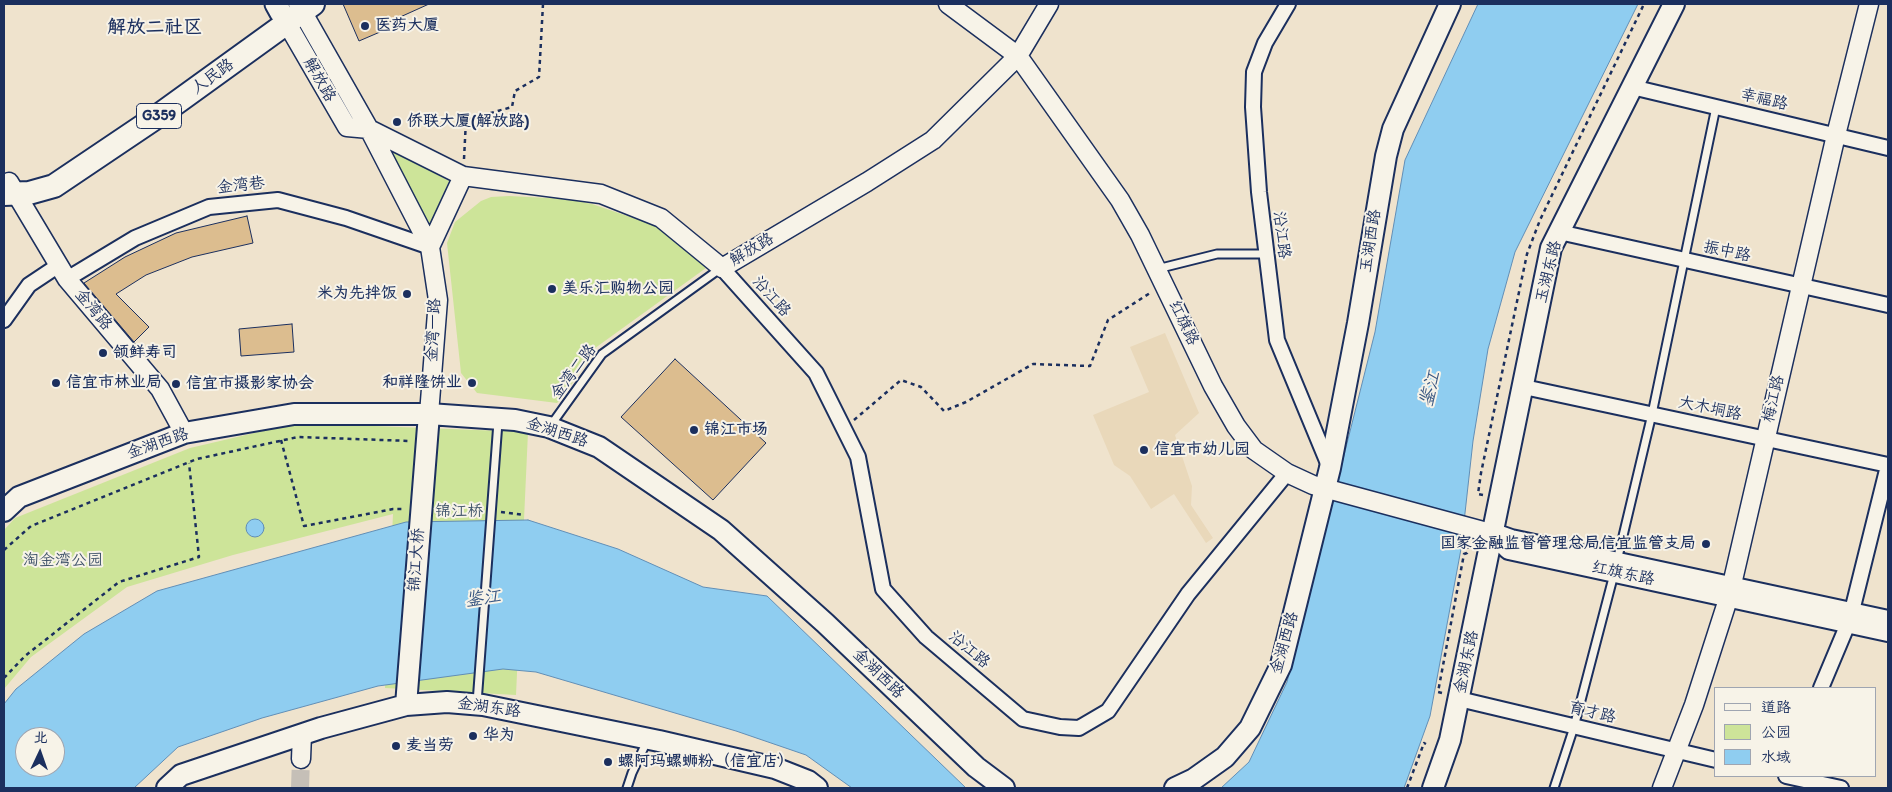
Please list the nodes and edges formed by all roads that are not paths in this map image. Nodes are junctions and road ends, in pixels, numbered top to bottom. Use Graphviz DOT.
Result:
graph roads {
  1 [pos="948,4"];
  2 [pos="1049,4"];
  3 [pos="1288,4"];
  4 [pos="1450,4"];
  5 [pos="1674,4"];
  6 [pos="1869,4"];
  7 [pos="293,9"];
  8 [pos="1018,56"];
  9 [pos="1632,87"];
  10 [pos="1716,107"];
  11 [pos="369,129"];
  12 [pos="1836,135"];
  13 [pos="1888,148"];
  14 [pos="463,176"];
  15 [pos="8,188"];
  16 [pos="1559,232"];
  17 [pos="430,247"];
  18 [pos="1266,254"];
  19 [pos="1684,260"];
  20 [pos="722,268"];
  21 [pos="63,272"];
  22 [pos="1160,276"];
  23 [pos="1801,286"];
  24 [pos="1888,305"];
  25 [pos="4,320"];
  26 [pos="1524,387"];
  27 [pos="429,414"];
  28 [pos="1652,414"];
  29 [pos="499,419"];
  30 [pos="549,428"];
  31 [pos="184,433"];
  32 [pos="1765,439"];
  33 [pos="1888,465"];
  34 [pos="1330,468"];
  35 [pos="1287,473"];
  36 [pos="1325,489"];
  37 [pos="4,511"];
  38 [pos="1494,534"];
  39 [pos="1616,567"];
  40 [pos="1730,592"];
  41 [pos="1850,618"];
  42 [pos="1888,621"];
  43 [pos="1888,630"];
  44 [pos="1821,687"];
  45 [pos="1451,696"];
  46 [pos="476,705"];
  47 [pos="406,706"];
  48 [pos="1574,727"];
  49 [pos="302,734"];
  50 [pos="648,738"];
  51 [pos="1678,752"];
  52 [pos="301,759"];
  53 [pos="1714,760"];
  54 [pos="1791,777"];
  55 [pos="167,788"];
  56 [pos="627,788"];
  57 [pos="817,788"];
  58 [pos="1004,788"];
  59 [pos="1176,788"];
  60 [pos="1432,788"];
  61 [pos="1554,788"];
  62 [pos="1662,788"];
  63 [pos="1841,788"];
  1 -- 8 [label="street, 红旗路"];
  2 -- 8 [label="street, 解放路"];
  3 -- 18 [label="street, 沿江路"];
  4 -- 34 [label="main road, 玉湖西路"];
  5 -- 9 [label="main road, 玉湖东路"];
  6 -- 12 [label="street, 梅江路"];
  7 -- 11 [label="street, 解放路"];
  7 -- 15 [label="highway, 人民路 / G359"];
  8 -- 20 [label="street, 解放路"];
  8 -- 22 [label="street, 红旗路"];
  9 -- 10 [label="street, 幸福路"];
  9 -- 16 [label="main road, 玉湖东路"];
  10 -- 12 [label="street, 幸福路"];
  10 -- 19 [label="lane"];
  11 -- 14 [label="street, 解放路"];
  11 -- 17 [label="street"];
  12 -- 13 [label="street, 幸福路"];
  12 -- 23 [label="street, 梅江路"];
  14 -- 17 [label="street"];
  14 -- 20 [label="street, 解放路"];
  15 -- 21 [label="street, 金湾路"];
  16 -- 19 [label="street, 振中路"];
  16 -- 26 [label="main road, 玉湖东路"];
  17 -- 21 [label="street, 金湾巷"];
  17 -- 27 [label="street, 金湾一路"];
  18 -- 22 [label="lane"];
  18 -- 34 [label="street, 沿江路"];
  19 -- 23 [label="street, 振中路"];
  19 -- 28 [label="lane"];
  20 -- 30 [label="lane, 金湾二路"];
  20 -- 35 [label="street, 沿江路"];
  21 -- 25 [label="street, 金湾巷"];
  21 -- 31 [label="street, 金湾路"];
  22 -- 35 [label="street, 红旗路"];
  23 -- 24 [label="street, 振中路"];
  23 -- 32 [label="street, 梅江路"];
  26 -- 28 [label="street, 大木垌路"];
  26 -- 38 [label="main road, 玉湖东路"];
  27 -- 29 [label="main road, 金湖西路"];
  27 -- 31 [label="main road, 金湖西路"];
  27 -- 47 [label="main road, 锦江大桥"];
  28 -- 32 [label="street, 大木垌路"];
  28 -- 39 [label="lane"];
  29 -- 30 [label="main road, 金湖西路"];
  29 -- 46 [label="lane"];
  30 -- 58 [label="main road, 金湖西路"];
  31 -- 37 [label="main road, 金湖西路"];
  32 -- 33 [label="street, 大木垌路"];
  32 -- 40 [label="street, 梅江路"];
  33 -- 41 [label="street"];
  34 -- 36 [label="main road, 玉湖西路"];
  35 -- 36 [label="street, 红旗路"];
  36 -- 38 [label="street, 红旗路"];
  36 -- 59 [label="main road, 金湖西路"];
  38 -- 39 [label="main road, 红旗东路"];
  38 -- 45 [label="main road, 金湖东路"];
  39 -- 40 [label="main road, 红旗东路"];
  39 -- 48 [label="lane"];
  40 -- 41 [label="main road, 红旗东路"];
  40 -- 51 [label="street, 梅江路"];
  41 -- 42 [label="main road, 红旗东路"];
  41 -- 43 [label="main road, 红旗东路"];
  41 -- 44 [label="street"];
  45 -- 48 [label="street, 育才路"];
  45 -- 60 [label="main road, 金湖东路"];
  46 -- 47 [label="main road, 金湖东路"];
  46 -- 50 [label="main road, 金湖东路"];
  47 -- 49 [label="main road, 金湖东路"];
  48 -- 51 [label="street, 育才路"];
  48 -- 61 [label="lane"];
  49 -- 52 [label="street"];
  49 -- 55 [label="main road, 金湖东路"];
  50 -- 56 [label="lane"];
  50 -- 57 [label="main road, 金湖东路"];
  51 -- 53 [label="street, 育才路"];
  51 -- 62 [label="street, 梅江路"];
  54 -- 63 [label="street"];
}
